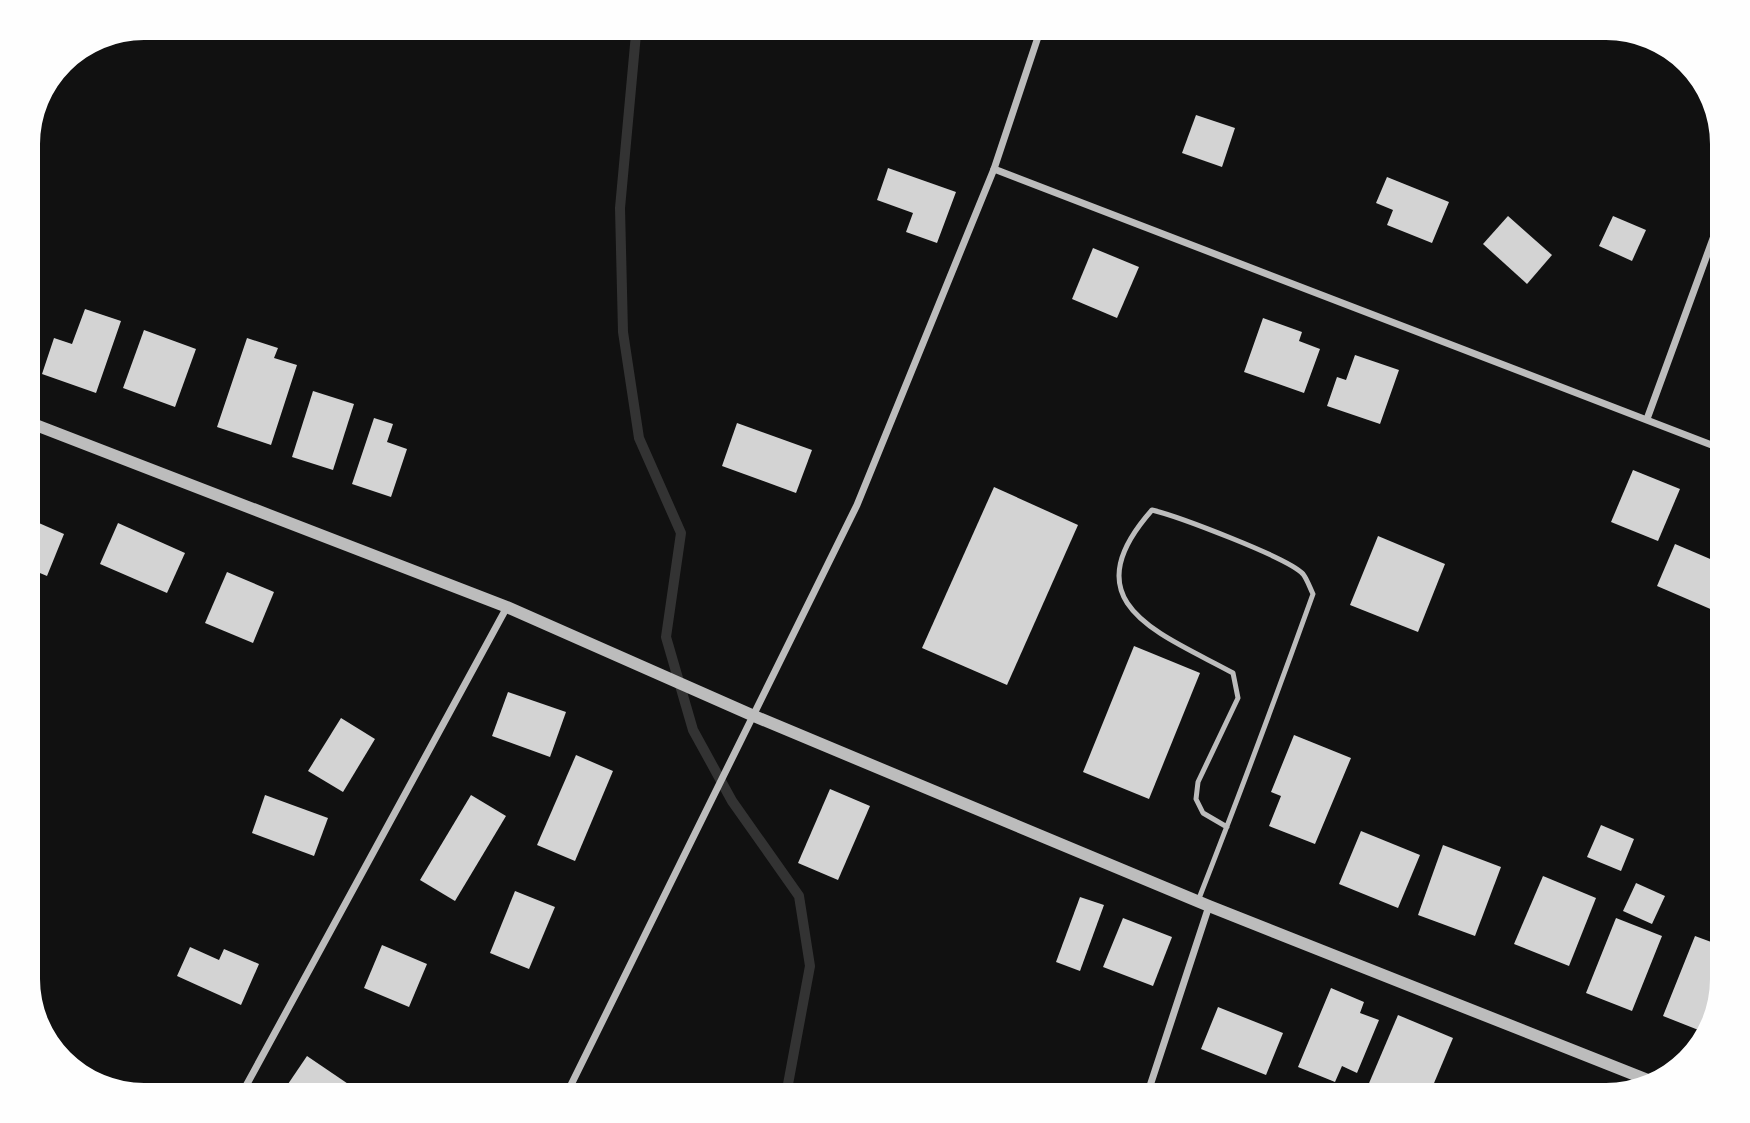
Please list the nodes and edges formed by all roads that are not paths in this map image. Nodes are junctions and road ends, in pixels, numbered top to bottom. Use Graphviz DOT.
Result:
graph roads {
  1 [pos="1037,40"];
  2 [pos="994,169"];
  3 [pos="1710,247"];
  4 [pos="1647,419"];
  5 [pos="40,427"];
  6 [pos="1710,444"];
  7 [pos="506,607"];
  8 [pos="754,716"];
  9 [pos="1227,827"];
  10 [pos="1203,904"];
  11 [pos="1640,1077"];
  12 [pos="248,1083"];
  13 [pos="572,1083"];
  14 [pos="1151,1083"];
  1 -- 2 [label="street"];
  2 -- 4 [label="street"];
  2 -- 8 [label="street"];
  3 -- 4 [label="street"];
  4 -- 6 [label="street"];
  5 -- 7 [label="street"];
  7 -- 8 [label="street"];
  7 -- 12 [label="street"];
  8 -- 10 [label="street"];
  8 -- 13 [label="street"];
  9 -- 9 [label="lane"];
  9 -- 10 [label="lane"];
  10 -- 11 [label="street"];
  10 -- 14 [label="street"];
}
